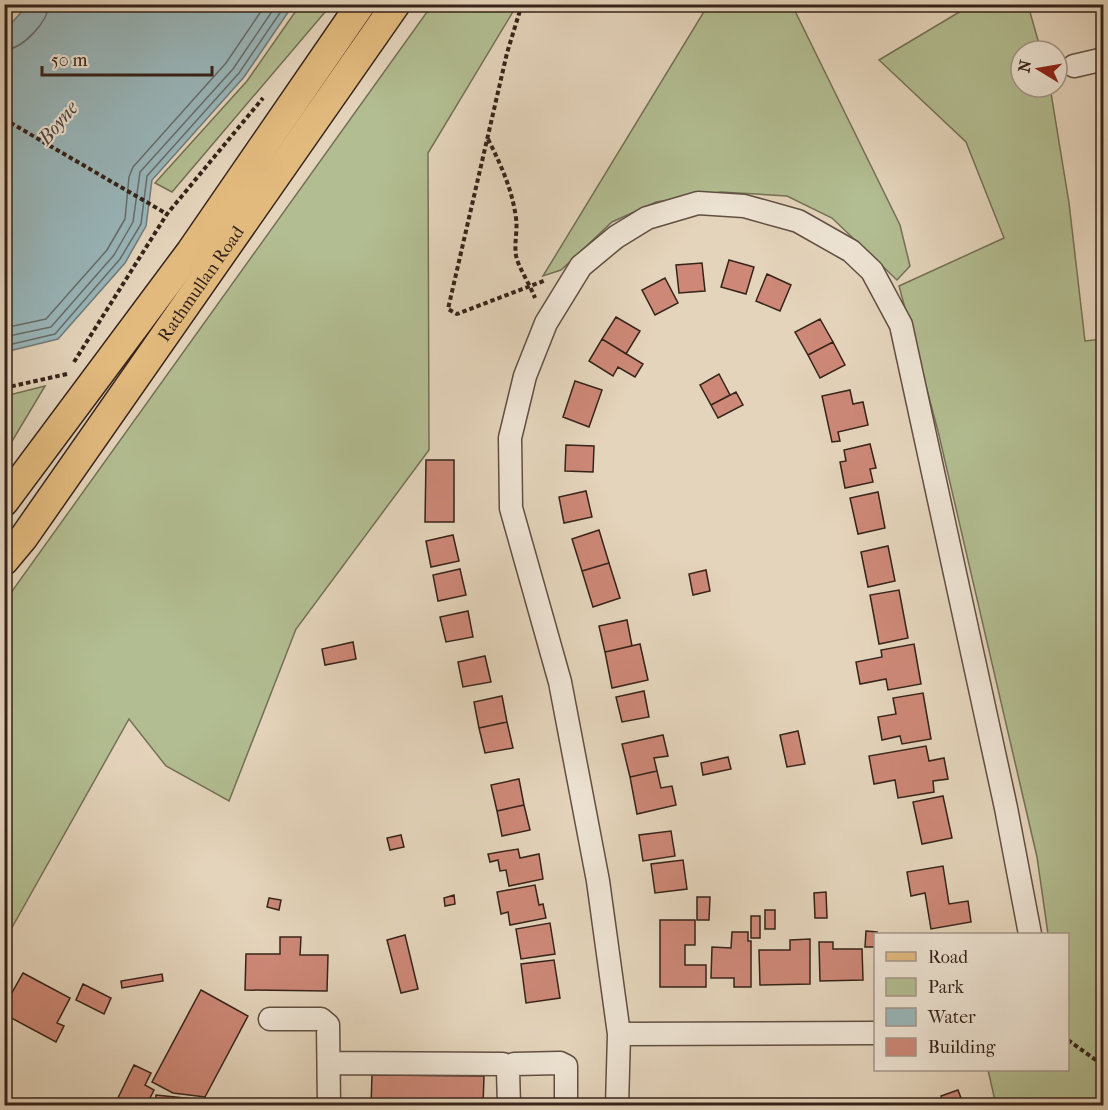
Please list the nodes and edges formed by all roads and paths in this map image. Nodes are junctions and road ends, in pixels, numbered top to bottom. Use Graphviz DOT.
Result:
graph roads {
  1 [pos="361,4"];
  2 [pos="396,4"];
  3 [pos="522,4"];
  4 [pos="1104,59"];
  5 [pos="1074,66"];
  6 [pos="265,96"];
  7 [pos="4,119"];
  8 [pos="488,139"];
  9 [pos="167,214"];
  10 [pos="581,266"];
  11 [pos="530,286"];
  12 [pos="546,323"];
  13 [pos="73,364"];
  14 [pos="67,374"];
  15 [pos="4,388"];
  16 [pos="4,502"];
  17 [pos="4,561"];
  18 [pos="1030,933"];
  19 [pos="270,1019"];
  20 [pos="874,1033"];
  21 [pos="619,1034"];
  22 [pos="1069,1041"];
  23 [pos="329,1063"];
  24 [pos="1104,1066"];
  25 [pos="508,1070"];
  26 [pos="328,1106"];
  27 [pos="508,1106"];
  28 [pos="566,1106"];
  29 [pos="617,1106"];
  1 -- 16 [label="main road, Rathmullan Road"];
  2 -- 17 [label="main road, Rathmullan Road"];
  3 -- 8 [label="path"];
  4 -- 5 [label="street"];
  6 -- 9 [label="path"];
  7 -- 9 [label="path"];
  8 -- 11 [label="path"];
  8 -- 11 [label="path"];
  9 -- 13 [label="path"];
  10 -- 11 [label="path"];
  10 -- 12 [label="street"];
  10 -- 18 [label="street"];
  11 -- 12 [label="path"];
  12 -- 21 [label="street"];
  14 -- 15 [label="path"];
  19 -- 23 [label="street"];
  20 -- 21 [label="street"];
  21 -- 29 [label="street"];
  22 -- 24 [label="path"];
  23 -- 25 [label="street"];
  23 -- 26 [label="street"];
  25 -- 27 [label="street"];
  25 -- 28 [label="street"];
}
